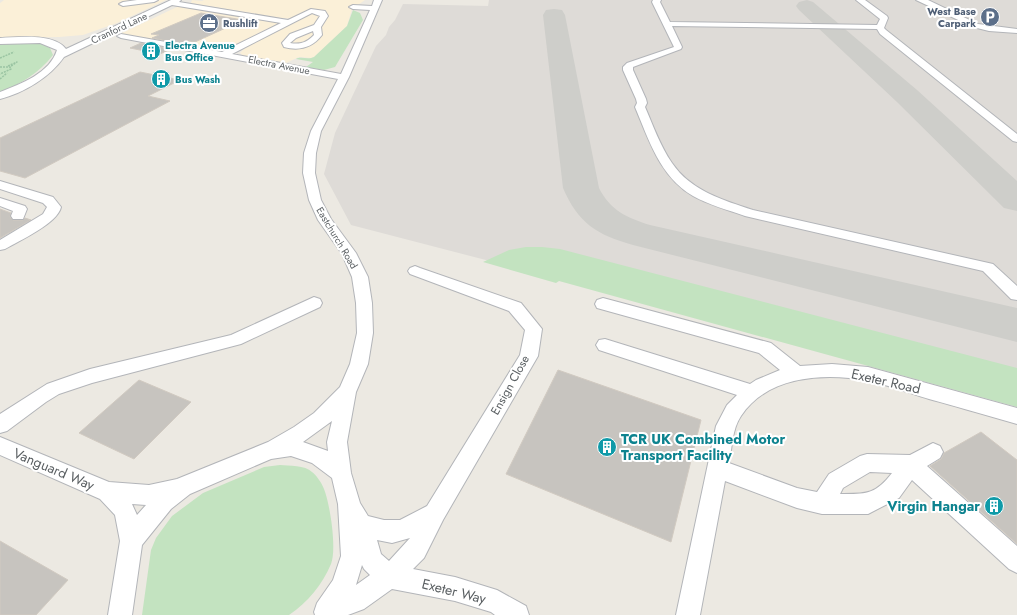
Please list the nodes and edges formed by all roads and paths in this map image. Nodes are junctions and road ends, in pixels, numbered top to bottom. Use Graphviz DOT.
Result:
graph roads {
  1 [pos="154,0"];
  2 [pos="860,0"];
  3 [pos="920,0"];
  4 [pos="175,2"];
  5 [pos="660,2"];
  6 [pos="123,4"];
  7 [pos="376,4"];
  8 [pos="353,7"];
  9 [pos="291,20"];
  10 [pos="668,24"];
  11 [pos="317,27"];
  12 [pos="881,27"];
  13 [pos="998,30"];
  14 [pos="1017,31"];
  15 [pos="119,32"];
  16 [pos="74,38"];
  17 [pos="61,40"];
  18 [pos="0,41"];
  19 [pos="47,41"];
  20 [pos="1017,41"];
  21 [pos="61,55"];
  22 [pos="223,55"];
  23 [pos="0,67"];
  24 [pos="8,72"];
  25 [pos="0,74"];
  26 [pos="344,77"];
  27 [pos="0,79"];
  28 [pos="0,96"];
  29 [pos="1017,139"];
  30 [pos="0,185"];
  31 [pos="0,202"];
  32 [pos="18,216"];
  33 [pos="0,246"];
  34 [pos="415,271"];
  35 [pos="1017,296"];
  36 [pos="314,303"];
  37 [pos="603,304"];
  38 [pos="605,345"];
  39 [pos="796,373"];
  40 [pos="347,392"];
  41 [pos="752,392"];
  42 [pos="1017,416"];
  43 [pos="0,425"];
  44 [pos="0,446"];
  45 [pos="269,450"];
  46 [pos="933,452"];
  47 [pos="912,464"];
  48 [pos="717,468"];
  49 [pos="341,473"];
  50 [pos="183,487"];
  51 [pos="108,492"];
  52 [pos="349,504"];
  53 [pos="822,504"];
  54 [pos="435,513"];
  55 [pos="361,525"];
  56 [pos="131,541"];
  57 [pos="1017,561"];
  58 [pos="389,577"];
  59 [pos="324,613"];
  60 [pos="120,615"];
  61 [pos="517,615"];
  62 [pos="688,615"];
  1 -- 6 [label="lane"];
  2 -- 12 [label="lane"];
  3 -- 13 [label="lane"];
  4 -- 9 [label="lane"];
  4 -- 15 [label="lane, Cranford Lane"];
  5 -- 10 [label="lane"];
  7 -- 8 [label="lane"];
  7 -- 26 [label="lane, Eastchurch Road"];
  9 -- 11 [label="lane"];
  9 -- 22 [label="lane"];
  10 -- 12 [label="lane"];
  10 -- 35 [label="lane"];
  12 -- 29 [label="lane"];
  13 -- 14 [label="lane"];
  13 -- 20 [label="lane"];
  15 -- 16 [label="lane"];
  15 -- 21 [label="lane, Cranford Lane"];
  15 -- 22 [label="lane, Electra Avenue"];
  17 -- 19 [label="lane"];
  18 -- 19 [label="lane"];
  19 -- 21 [label="lane"];
  21 -- 28 [label="lane, Cranford Lane"];
  22 -- 26 [label="lane, Electra Avenue"];
  23 -- 24 [label="path"];
  24 -- 25 [label="path"];
  24 -- 27 [label="path"];
  26 -- 40 [label="lane, Eastchurch Road"];
  30 -- 33 [label="lane"];
  31 -- 32 [label="lane"];
  34 -- 54 [label="lane, Ensign Close"];
  36 -- 43 [label="lane"];
  37 -- 39 [label="lane"];
  38 -- 41 [label="lane"];
  39 -- 41 [label="lane, Exeter Road"];
  39 -- 42 [label="lane, Exeter Road"];
  40 -- 45 [label="lane, Eastchurch Road"];
  40 -- 49 [label="lane, Eastchurch Road"];
  41 -- 48 [label="lane, Exeter Road"];
  44 -- 51 [label="lane, Vanguard Way"];
  45 -- 49 [label="lane"];
  45 -- 50 [label="lane"];
  46 -- 47 [label="lane"];
  47 -- 53 [label="lane"];
  47 -- 53 [label="lane"];
  47 -- 57 [label="lane"];
  48 -- 53 [label="lane"];
  48 -- 62 [label="lane, Exeter Road"];
  49 -- 52 [label="lane, Eastchurch Road"];
  50 -- 51 [label="lane, Vanguard Way"];
  50 -- 56 [label="lane"];
  51 -- 56 [label="lane, Vanguard Way"];
  52 -- 55 [label="lane"];
  52 -- 59 [label="lane"];
  54 -- 55 [label="lane, Ensign Close"];
  54 -- 58 [label="lane, Ensign Close"];
  55 -- 58 [label="lane"];
  56 -- 60 [label="lane"];
  58 -- 59 [label="lane"];
  58 -- 61 [label="lane, Exeter Way"];
}
